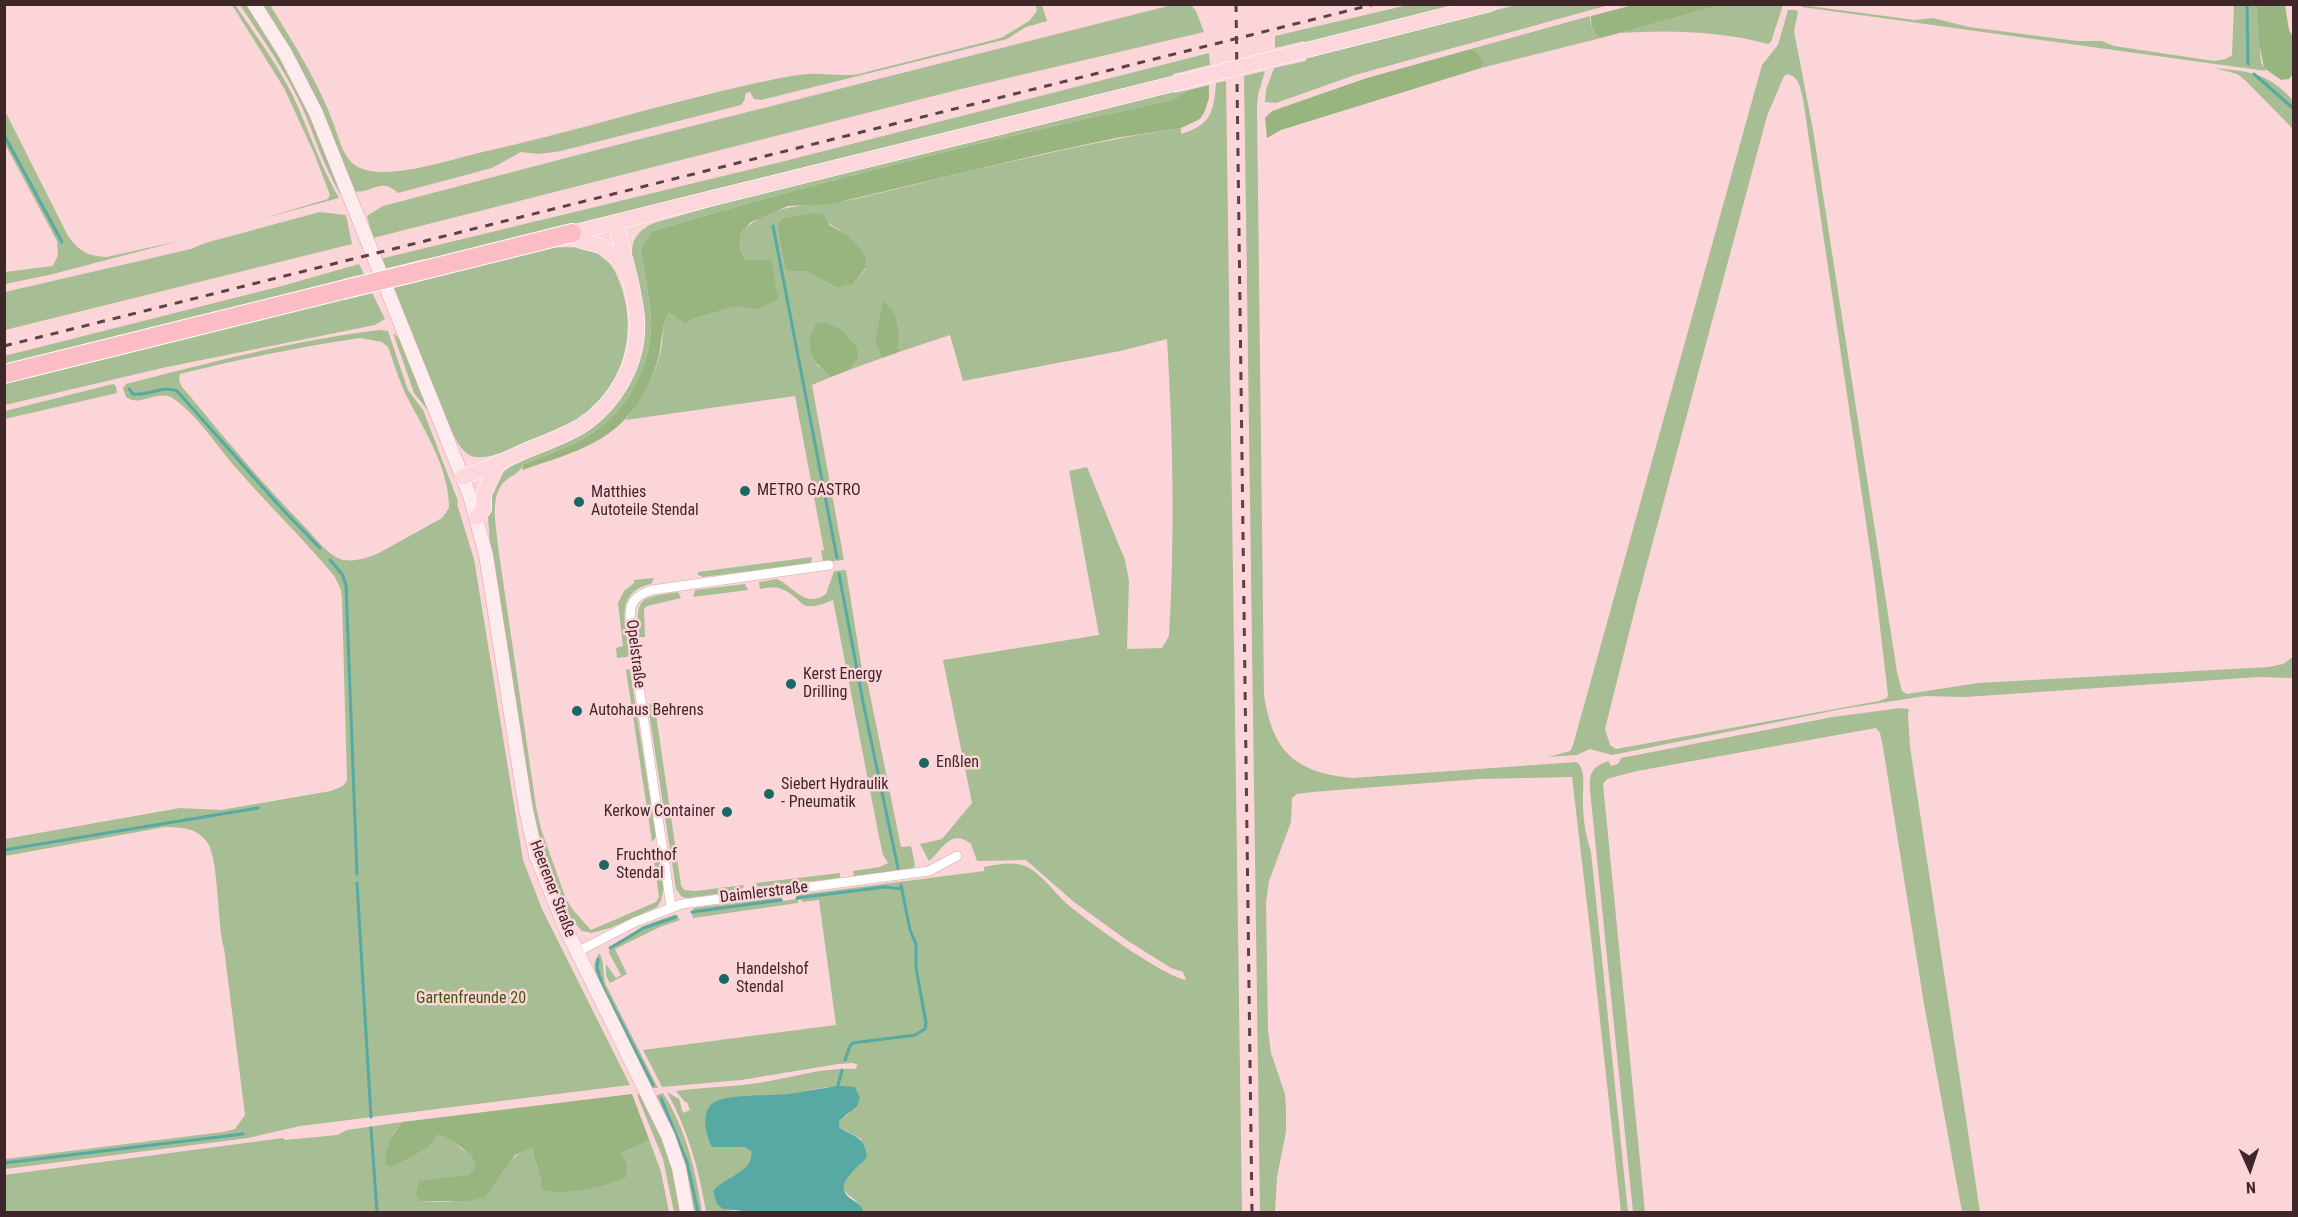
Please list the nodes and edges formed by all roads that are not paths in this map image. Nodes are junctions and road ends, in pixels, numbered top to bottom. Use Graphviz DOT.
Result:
graph roads {
  1 [pos="254,4"];
  2 [pos="1490,4"];
  3 [pos="615,222"];
  4 [pos="572,233"];
  5 [pos="624,264"];
  6 [pos="4,374"];
  7 [pos="498,464"];
  8 [pos="463,477"];
  9 [pos="477,517"];
  10 [pos="829,566"];
  11 [pos="957,856"];
  12 [pos="671,907"];
  13 [pos="578,952"];
  14 [pos="687,1212"];
  1 -- 8 [label="main road, Heerener Straße"];
  2 -- 3 [label="main road, bridge"];
  3 -- 4 [label="main road"];
  3 -- 5 [label="main road"];
  4 -- 5 [label="main road"];
  4 -- 6 [label="highway, bridge"];
  5 -- 7 [label="main road"];
  7 -- 8 [label="main road"];
  7 -- 9 [label="main road"];
  8 -- 9 [label="main road, Heerener Straße"];
  9 -- 13 [label="main road, Heerener Straße"];
  10 -- 12 [label="street, Opelstraße"];
  11 -- 12 [label="street, Daimlerstraße"];
  12 -- 13 [label="street, Daimlerstraße"];
  13 -- 14 [label="main road, Heerener Straße"];
}
